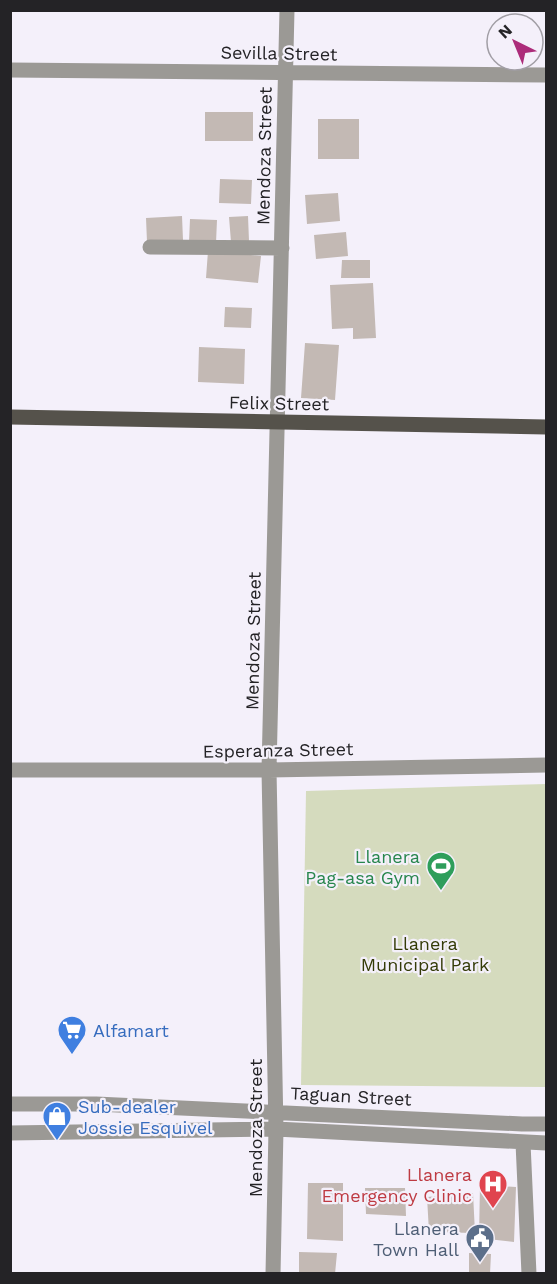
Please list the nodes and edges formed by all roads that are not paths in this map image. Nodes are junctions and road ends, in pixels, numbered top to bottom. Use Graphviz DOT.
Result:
graph roads {
  1 [pos="287,10"];
  2 [pos="10,70"];
  3 [pos="286,73"];
  4 [pos="546,75"];
  5 [pos="150,247"];
  6 [pos="282,248"];
  7 [pos="10,417"];
  8 [pos="278,422"];
  9 [pos="546,427"];
  10 [pos="546,765"];
  11 [pos="10,770"];
  12 [pos="269,770"];
  13 [pos="10,1104"];
  14 [pos="96,1104"];
  15 [pos="275,1112"];
  16 [pos="447,1121"];
  17 [pos="546,1124"];
  18 [pos="276,1129"];
  19 [pos="104,1131"];
  20 [pos="10,1132"];
  21 [pos="447,1138"];
  22 [pos="522,1143"];
  23 [pos="546,1143"];
  24 [pos="273,1274"];
  25 [pos="530,1274"];
  1 -- 3 [label="street, Mendoza Street"];
  2 -- 3 [label="street, Sevilla Street"];
  3 -- 4 [label="street, Sevilla Street"];
  3 -- 6 [label="street, Mendoza Street"];
  5 -- 6 [label="street"];
  6 -- 8 [label="street, Mendoza Street"];
  7 -- 8 [label="main road, Felix Street"];
  8 -- 9 [label="main road, Felix Street"];
  8 -- 12 [label="street, Mendoza Street"];
  10 -- 12 [label="street, Esperanza Street"];
  11 -- 12 [label="street, Esperanza Street"];
  12 -- 15 [label="street, Mendoza Street"];
  13 -- 14 [label="street, Taguan Street"];
  14 -- 15 [label="street, Taguan Street"];
  14 -- 19 [label="street"];
  15 -- 16 [label="street, Taguan Street"];
  15 -- 18 [label="street, Mendoza Street"];
  16 -- 17 [label="street, Taguan Street"];
  16 -- 21 [label="street"];
  18 -- 19 [label="street, Taguan Street"];
  18 -- 21 [label="street, Taguan Street"];
  18 -- 24 [label="street, Mendoza Street"];
  19 -- 20 [label="street, Taguan Street"];
  21 -- 22 [label="street, Taguan Street"];
  22 -- 23 [label="street, Taguan Street"];
  22 -- 25 [label="street"];
}
